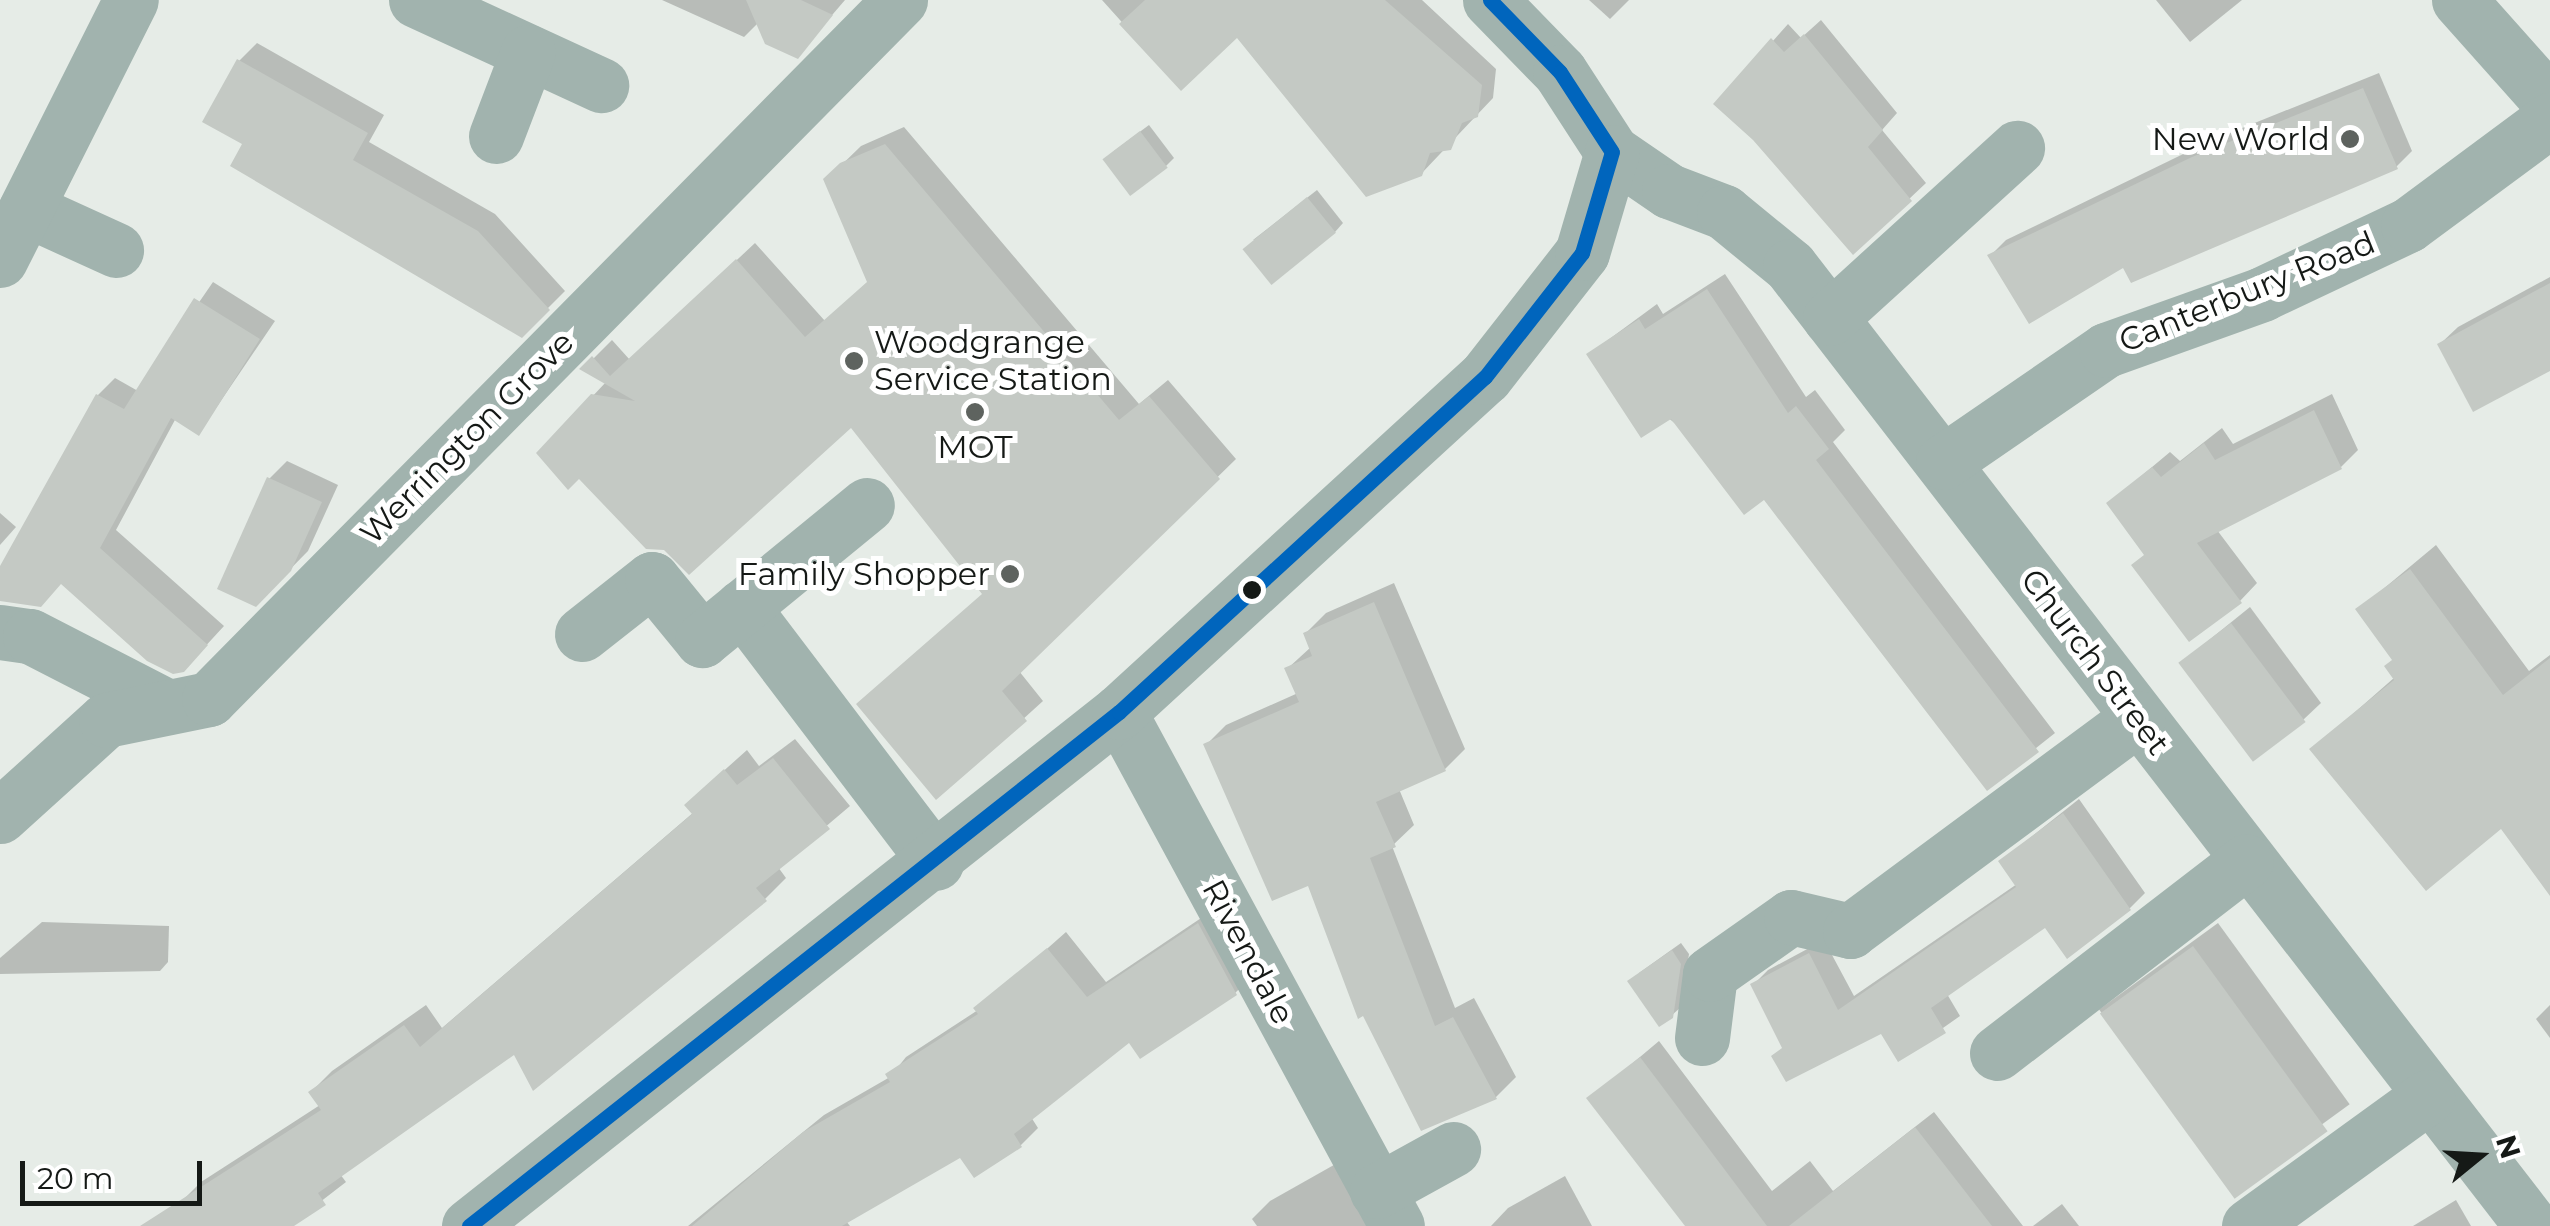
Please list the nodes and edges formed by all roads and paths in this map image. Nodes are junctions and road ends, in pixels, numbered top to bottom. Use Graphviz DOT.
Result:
graph roads {
  1 [pos="130,0"];
  2 [pos="416,0"];
  3 [pos="900,0"];
  4 [pos="1490,0"];
  5 [pos="2459,0"];
  6 [pos="528,52"];
  7 [pos="601,85"];
  8 [pos="2550,102"];
  9 [pos="2550,120"];
  10 [pos="496,136"];
  11 [pos="2017,148"];
  12 [pos="1612,152"];
  13 [pos="26,208"];
  14 [pos="116,250"];
  15 [pos="0,260"];
  16 [pos="1830,318"];
  17 [pos="1943,462"];
  18 [pos="867,505"];
  19 [pos="742,607"];
  20 [pos="0,632"];
  21 [pos="582,634"];
  22 [pos="168,708"];
  23 [pos="1119,712"];
  24 [pos="2138,718"];
  25 [pos="0,816"];
  26 [pos="2246,860"];
  27 [pos="936,863"];
  28 [pos="1702,1038"];
  29 [pos="1997,1054"];
  30 [pos="2427,1097"];
  31 [pos="1453,1149"];
  32 [pos="1387,1208"];
  33 [pos="469,1226"];
  34 [pos="2248,1226"];
  35 [pos="2532,1226"];
  1 -- 13 [label="street"];
  2 -- 6 [label="street"];
  3 -- 22 [label="street, Werrington Grove"];
  4 -- 12 [label="street"];
  5 -- 8 [label="street"];
  6 -- 7 [label="street"];
  6 -- 10 [label="street"];
  9 -- 17 [label="street, Canterbury Road"];
  11 -- 16 [label="street"];
  12 -- 16 [label="street, Church Street"];
  12 -- 23 [label="street"];
  13 -- 14 [label="street"];
  13 -- 15 [label="street"];
  16 -- 17 [label="street, Church Street"];
  17 -- 24 [label="street, Church Street"];
  18 -- 19 [label="street"];
  19 -- 21 [label="street"];
  19 -- 27 [label="street"];
  20 -- 22 [label="street"];
  22 -- 25 [label="street, Werrington Grove"];
  23 -- 27 [label="street"];
  23 -- 32 [label="street, Rivendale"];
  24 -- 26 [label="street, Church Street"];
  24 -- 28 [label="street"];
  26 -- 29 [label="street"];
  26 -- 30 [label="street, Church Street"];
  27 -- 33 [label="street"];
  30 -- 34 [label="street"];
  30 -- 35 [label="street, Church Street"];
  31 -- 32 [label="street, Rivendale"];
}
